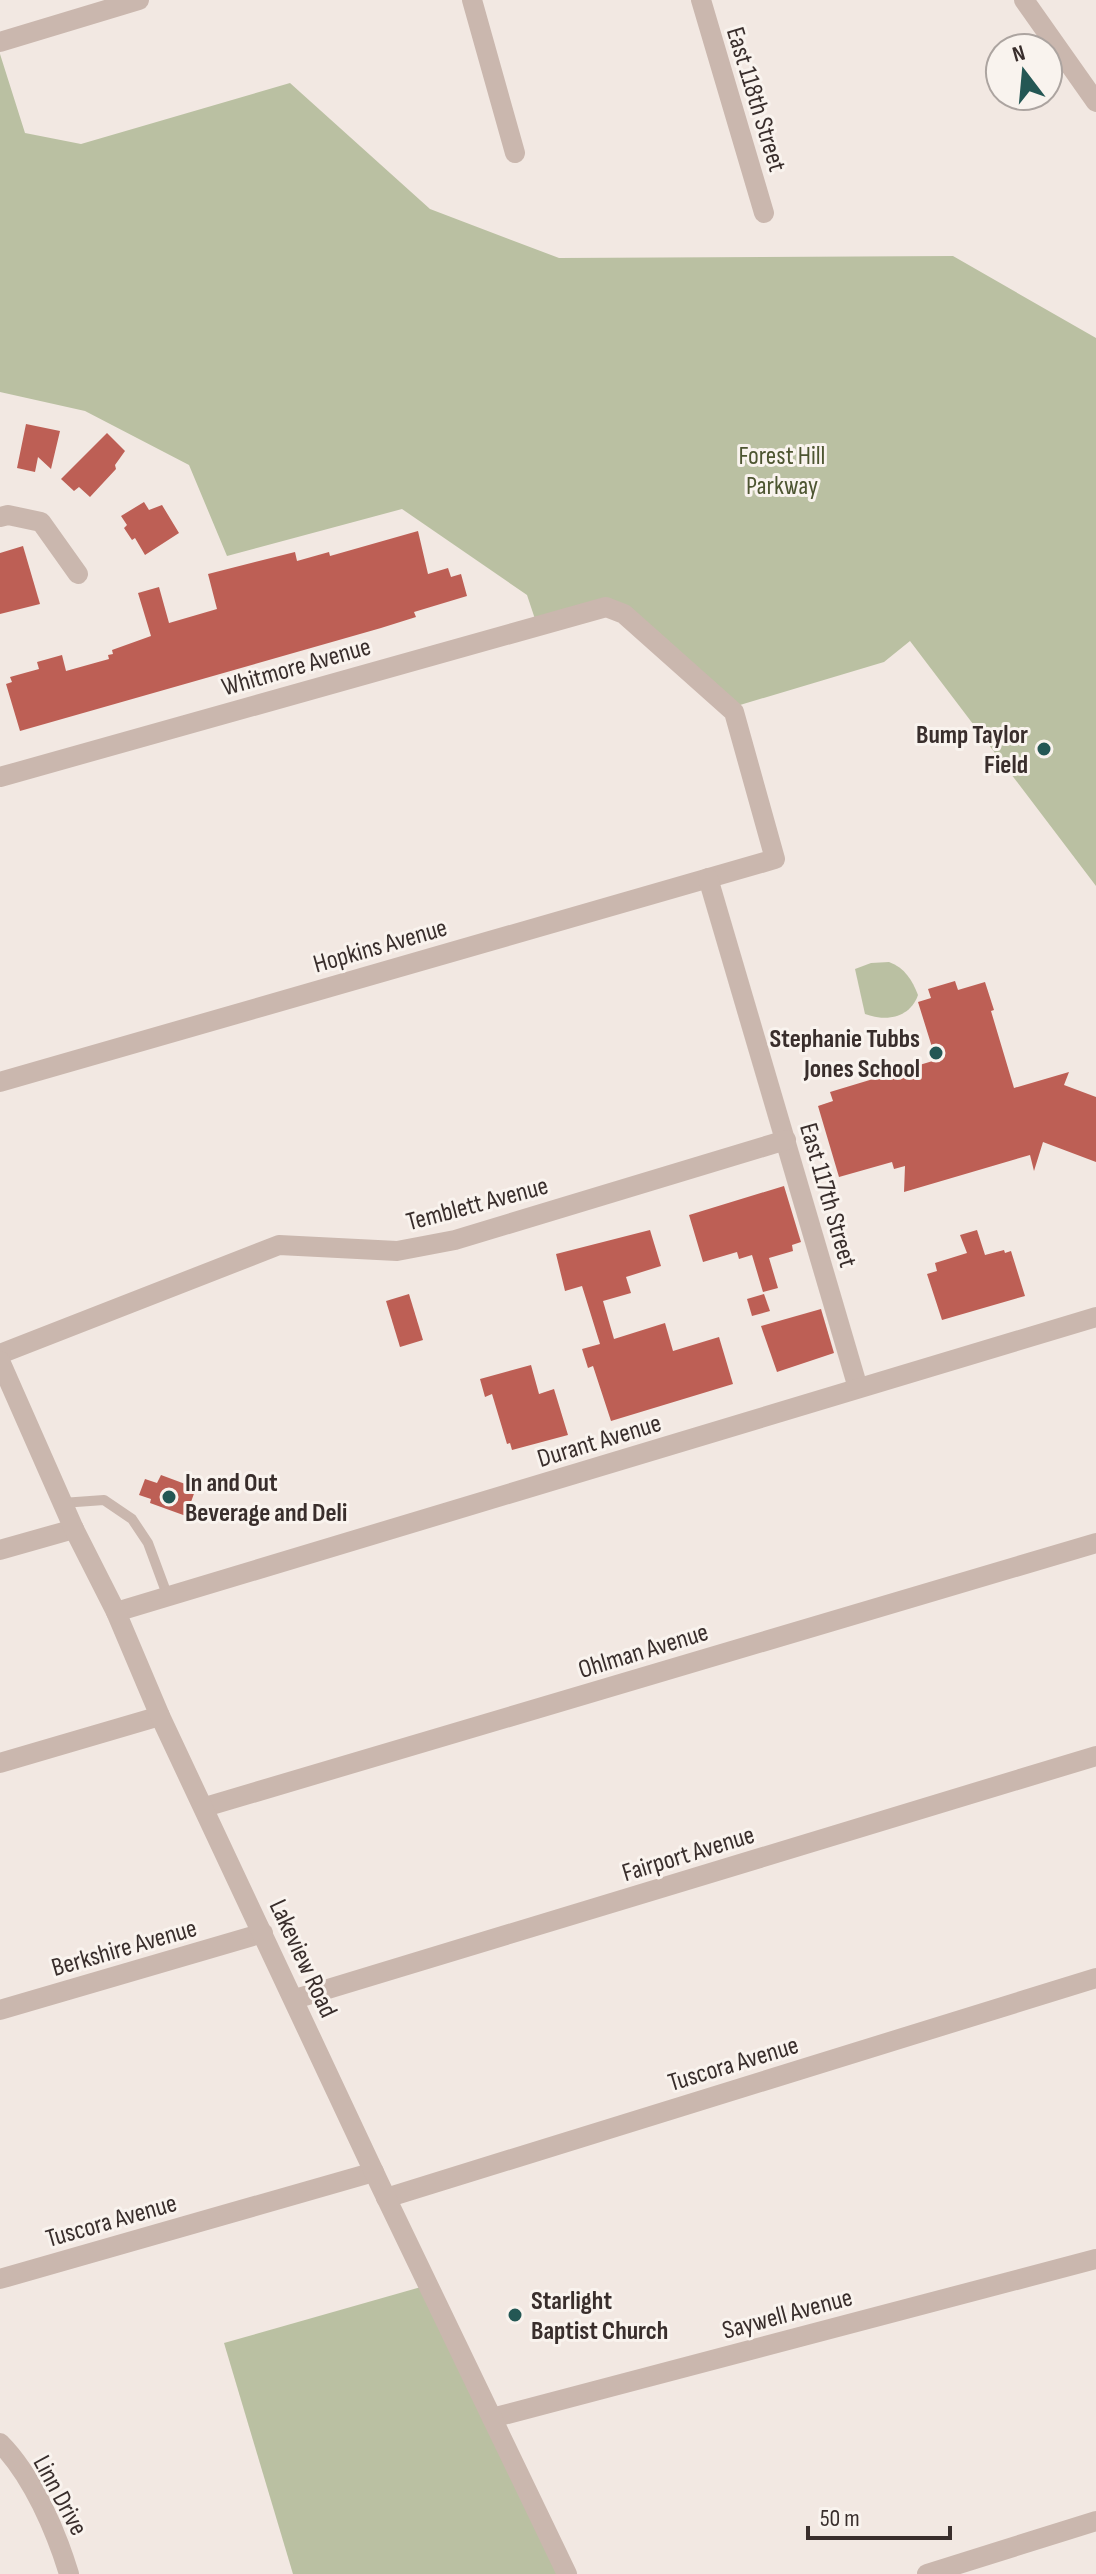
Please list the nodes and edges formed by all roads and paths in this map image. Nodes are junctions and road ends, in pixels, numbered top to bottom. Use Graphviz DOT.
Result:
graph roads {
  1 [pos="139,0"];
  2 [pos="472,0"];
  3 [pos="701,0"];
  4 [pos="1024,0"];
  5 [pos="0,42"];
  6 [pos="1096,102"];
  7 [pos="515,153"];
  8 [pos="764,213"];
  9 [pos="0,517"];
  10 [pos="78,574"];
  11 [pos="0,777"];
  12 [pos="775,859"];
  13 [pos="708,878"];
  14 [pos="0,1082"];
  15 [pos="786,1140"];
  16 [pos="1096,1317"];
  17 [pos="0,1354"];
  18 [pos="0,1361"];
  19 [pos="858,1388"];
  20 [pos="62,1503"];
  21 [pos="74,1529"];
  22 [pos="1096,1543"];
  23 [pos="0,1550"];
  24 [pos="168,1597"];
  25 [pos="116,1612"];
  26 [pos="160,1716"];
  27 [pos="1096,1756"];
  28 [pos="0,1763"];
  29 [pos="205,1807"];
  30 [pos="263,1933"];
  31 [pos="1096,1978"];
  32 [pos="295,1999"];
  33 [pos="0,2010"];
  34 [pos="374,2172"];
  35 [pos="386,2198"];
  36 [pos="1096,2259"];
  37 [pos="0,2279"];
  38 [pos="492,2418"];
  39 [pos="0,2443"];
  40 [pos="1096,2521"];
  41 [pos="69,2574"];
  42 [pos="567,2574"];
  43 [pos="927,2574"];
  1 -- 5 [label="street"];
  2 -- 7 [label="street"];
  3 -- 8 [label="street, East 118th Street"];
  4 -- 6 [label="street"];
  9 -- 10 [label="street"];
  11 -- 12 [label="street, Whitmore Avenue"];
  12 -- 13 [label="street, Hopkins Avenue"];
  13 -- 14 [label="street, Hopkins Avenue"];
  13 -- 15 [label="street, East 117th Street"];
  15 -- 17 [label="street, Temblett Avenue"];
  15 -- 19 [label="street, East 117th Street"];
  16 -- 19 [label="street, Durant Avenue"];
  18 -- 20 [label="street, Lakeview Road"];
  19 -- 24 [label="street, Durant Avenue"];
  20 -- 21 [label="street, Lakeview Road"];
  20 -- 24 [label="lane"];
  21 -- 23 [label="street"];
  21 -- 25 [label="street, Lakeview Road"];
  22 -- 29 [label="street, Ohlman Avenue"];
  24 -- 25 [label="street, Durant Avenue"];
  25 -- 26 [label="street, Lakeview Road"];
  26 -- 28 [label="street"];
  26 -- 29 [label="street, Lakeview Road"];
  27 -- 32 [label="street, Fairport Avenue"];
  29 -- 30 [label="street, Lakeview Road"];
  30 -- 32 [label="street, Lakeview Road"];
  30 -- 33 [label="street, Berkshire Avenue"];
  31 -- 35 [label="street, Tuscora Avenue"];
  32 -- 34 [label="street, Lakeview Road"];
  34 -- 35 [label="street, Lakeview Road"];
  34 -- 37 [label="street, Tuscora Avenue"];
  35 -- 38 [label="street, Lakeview Road"];
  36 -- 38 [label="street, Saywell Avenue"];
  38 -- 42 [label="street, Lakeview Road"];
  39 -- 41 [label="street, Linn Drive"];
  40 -- 43 [label="street"];
}
